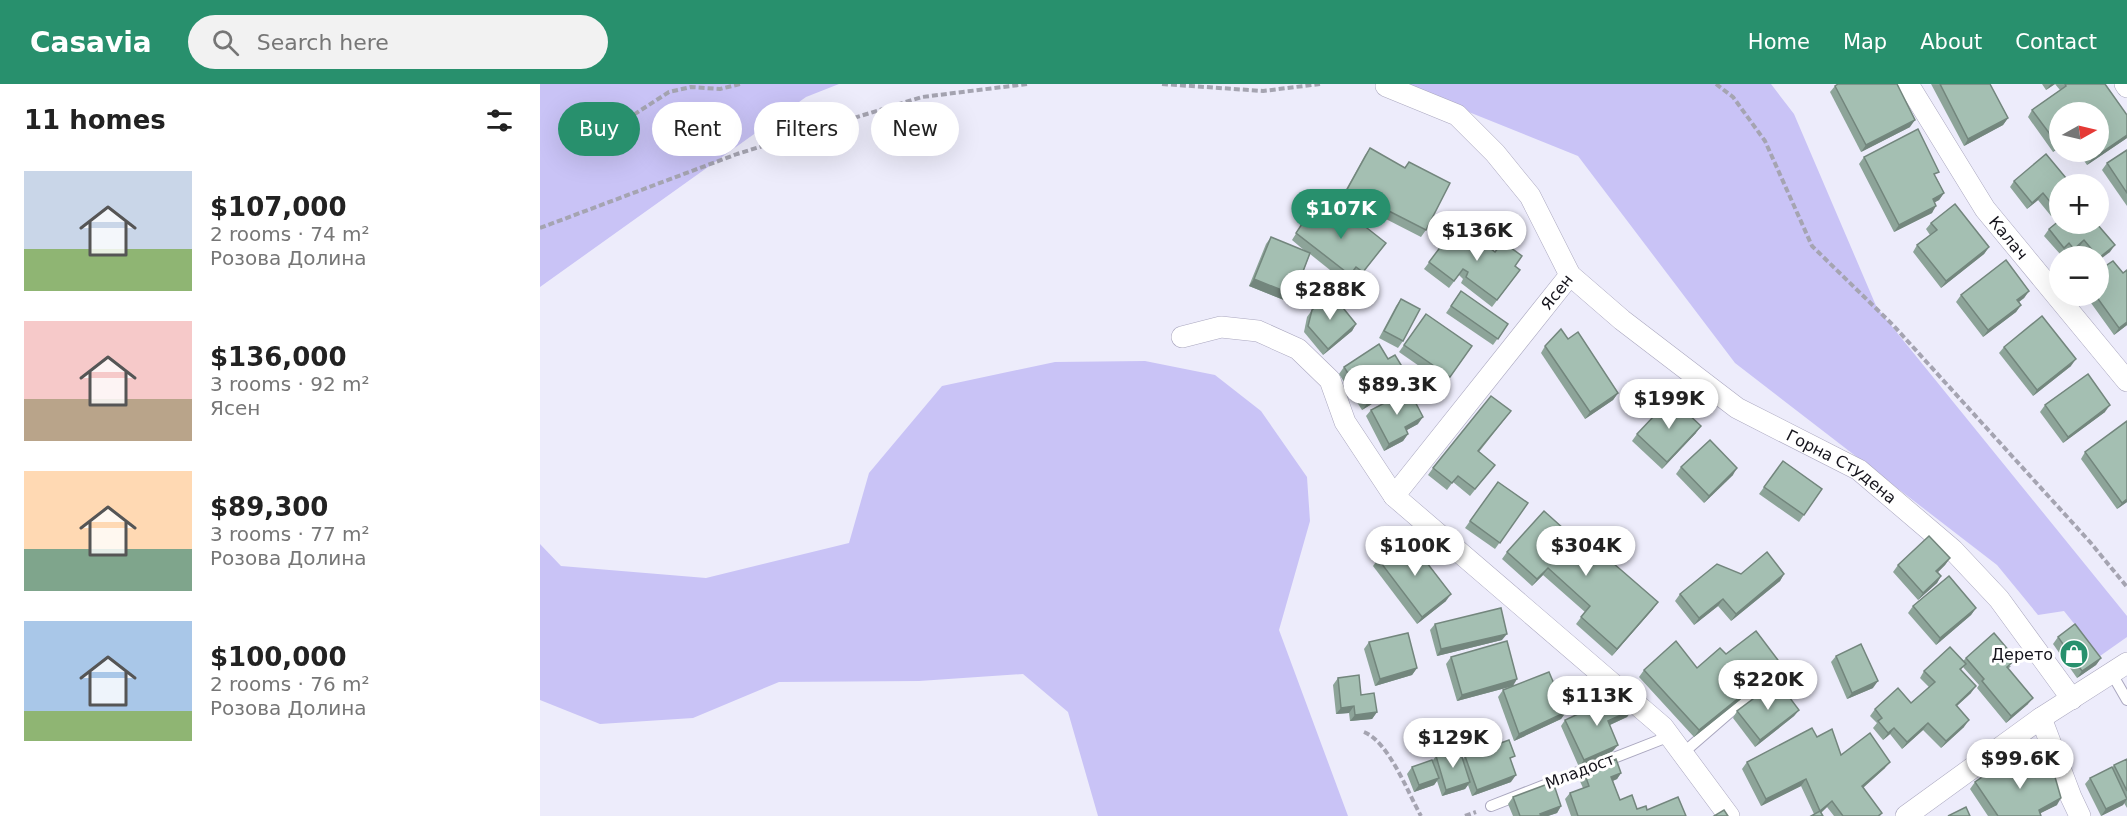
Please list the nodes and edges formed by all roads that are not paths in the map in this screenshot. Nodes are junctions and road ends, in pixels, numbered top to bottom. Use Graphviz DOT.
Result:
graph roads {
  1 [pos="1908,84"];
  2 [pos="1386,86"];
  3 [pos="1570,275"];
  4 [pos="1182,338"];
  5 [pos="2127,381"];
  6 [pos="1394,496"];
  7 [pos="2119,668"];
  8 [pos="1758,688"];
  9 [pos="2072,699"];
  10 [pos="2127,700"];
  11 [pos="2041,718"];
  12 [pos="1670,736"];
  13 [pos="1683,753"];
  14 [pos="1491,806"];
  15 [pos="1730,816"];
  16 [pos="1906,816"];
  17 [pos="2080,816"];
  1 -- 5 [label="street, Калач"];
  2 -- 3 [label="street, Ясен"];
  3 -- 6 [label="street, Ясен"];
  3 -- 9 [label="street, Горна Студена"];
  4 -- 6 [label="street"];
  6 -- 12 [label="street"];
  7 -- 9 [label="street"];
  7 -- 10 [label="lane"];
  8 -- 13 [label="lane"];
  9 -- 11 [label="street"];
  11 -- 16 [label="street"];
  11 -- 17 [label="street"];
  12 -- 13 [label="street"];
  12 -- 14 [label="lane, Младост"];
  13 -- 15 [label="street"];
}
